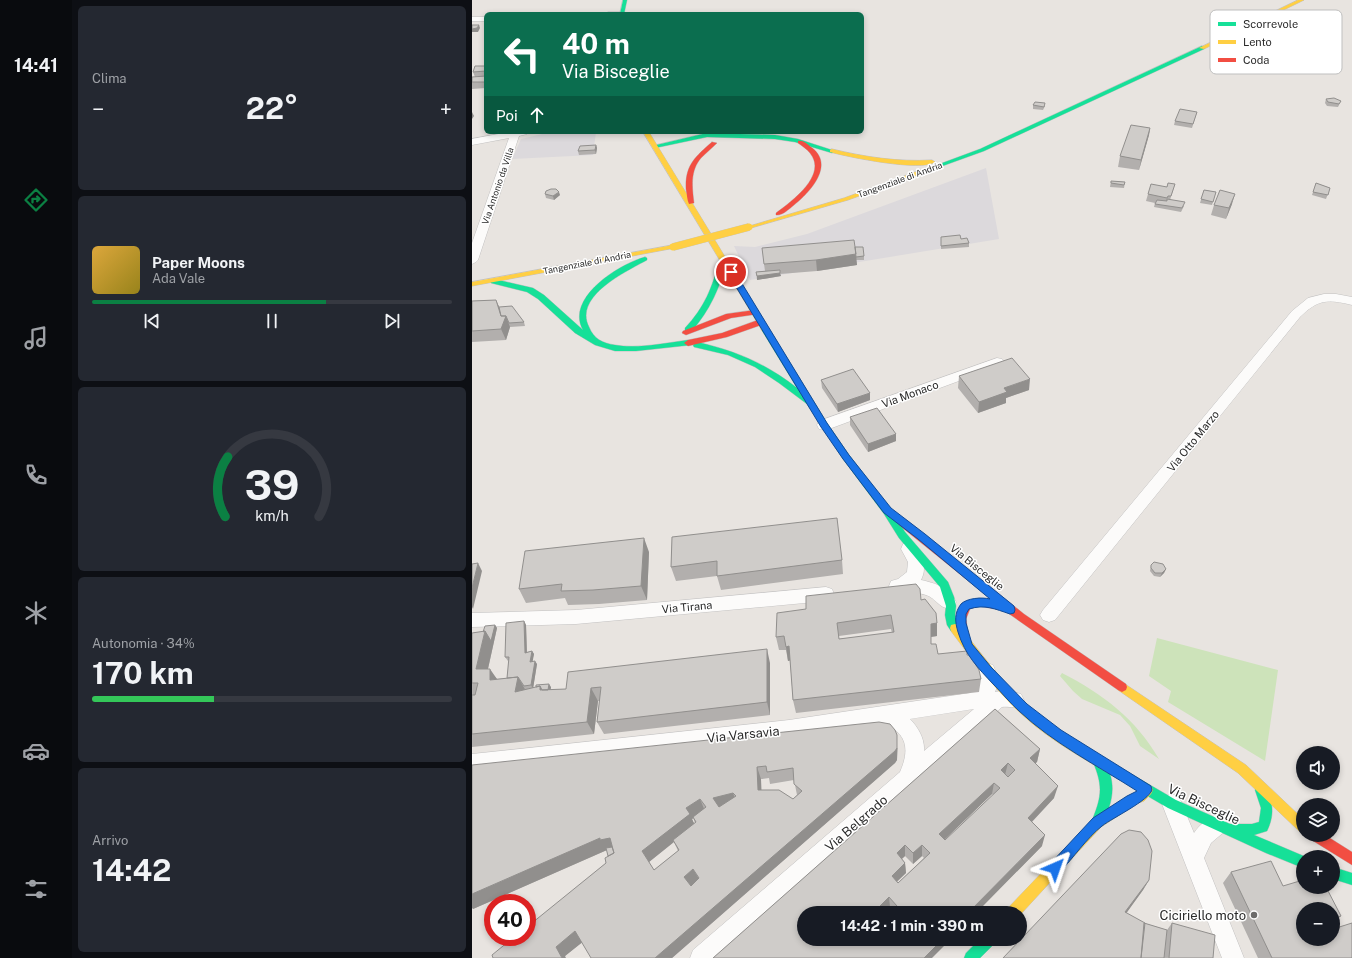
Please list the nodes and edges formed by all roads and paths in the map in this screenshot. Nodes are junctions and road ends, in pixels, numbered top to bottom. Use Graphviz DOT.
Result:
graph roads {
  1 [pos="625,0"];
  2 [pos="1302,0"];
  3 [pos="1281,10"];
  4 [pos="622,12"];
  5 [pos="472,19"];
  6 [pos="484,19"];
  7 [pos="1210,44"];
  8 [pos="515,134"];
  9 [pos="520,134"];
  10 [pos="647,134"];
  11 [pos="702,134"];
  12 [pos="707,135"];
  13 [pos="748,136"];
  14 [pos="472,142"];
  15 [pos="800,142"];
  16 [pos="714,143"];
  17 [pos="656,149"];
  18 [pos="982,150"];
  19 [pos="690,204"];
  20 [pos="749,227"];
  21 [pos="674,247"];
  22 [pos="472,260"];
  23 [pos="724,260"];
  24 [pos="494,281"];
  25 [pos="472,284"];
  26 [pos="1352,301"];
  27 [pos="755,312"];
  28 [pos="761,322"];
  29 [pos="685,334"];
  30 [pos="590,339"];
  31 [pos="688,343"];
  32 [pos="662,345"];
  33 [pos="997,362"];
  34 [pos="809,402"];
  35 [pos="824,425"];
  36 [pos="887,511"];
  37 [pos="902,535"];
  38 [pos="901,586"];
  39 [pos="879,588"];
  40 [pos="841,593"];
  41 [pos="950,606"];
  42 [pos="1015,613"];
  43 [pos="1049,615"];
  44 [pos="472,620"];
  45 [pos="1052,640"];
  46 [pos="968,646"];
  47 [pos="987,670"];
  48 [pos="1014,700"];
  49 [pos="886,715"];
  50 [pos="1099,762"];
  51 [pos="472,763"];
  52 [pos="907,778"];
  53 [pos="1254,779"];
  54 [pos="1146,790"];
  55 [pos="1172,804"];
  56 [pos="1296,821"];
  57 [pos="1097,823"];
  58 [pos="1222,827"];
  59 [pos="1325,842"];
  60 [pos="1296,859"];
  61 [pos="1352,859"];
  62 [pos="1193,860"];
  63 [pos="1340,875"];
  64 [pos="1352,879"];
  65 [pos="1020,906"];
  66 [pos="982,946"];
  67 [pos="701,958"];
  68 [pos="971,958"];
  69 [pos="1233,958"];
  1 -- 4 [label="main road"];
  2 -- 3 [label="main road, Tangenziale di Andria"];
  5 -- 6 [label="street"];
  7 -- 18 [label="main road, Tangenziale di Andria"];
  8 -- 14 [label="street"];
  9 -- 22 [label="street, Via Antonio da Villa"];
  10 -- 17 [label="main road"];
  11 -- 12 [label="main road"];
  12 -- 13 [label="main road"];
  12 -- 17 [label="main road"];
  13 -- 15 [label="main road"];
  13 -- 16 [label="main road"];
  15 -- 18 [label="main road"];
  15 -- 20 [label="main road"];
  16 -- 17 [label="main road"];
  16 -- 19 [label="main road"];
  17 -- 19 [label="main road"];
  18 -- 20 [label="main road, Tangenziale di Andria"];
  19 -- 23 [label="main road"];
  20 -- 21 [label="main road, Tangenziale di Andria, bridge"];
  21 -- 24 [label="main road, Tangenziale di Andria"];
  21 -- 30 [label="main road"];
  23 -- 27 [label="main road"];
  23 -- 29 [label="main road"];
  24 -- 25 [label="main road, Tangenziale di Andria"];
  24 -- 30 [label="main road"];
  26 -- 43 [label="street, Via Otto Marzo"];
  27 -- 28 [label="main road"];
  27 -- 29 [label="main road"];
  28 -- 31 [label="main road"];
  28 -- 34 [label="main road"];
  29 -- 32 [label="main road"];
  30 -- 32 [label="main road"];
  31 -- 32 [label="main road"];
  31 -- 34 [label="main road"];
  33 -- 35 [label="street, Via Monaco"];
  34 -- 35 [label="main road, Via Bisceglie"];
  35 -- 36 [label="main road, Via Bisceglie"];
  36 -- 37 [label="main road, Via Bisceglie"];
  36 -- 42 [label="main road, Via Bisceglie"];
  37 -- 38 [label="street"];
  37 -- 41 [label="main road, Via Bisceglie"];
  38 -- 39 [label="street"];
  38 -- 41 [label="street"];
  40 -- 44 [label="street, Via Tirana"];
  41 -- 46 [label="main road, Via Bisceglie"];
  42 -- 43 [label="street"];
  42 -- 45 [label="main road, Via Bisceglie"];
  42 -- 46 [label="main road"];
  43 -- 45 [label="street"];
  45 -- 53 [label="main road, Via Bisceglie"];
  46 -- 47 [label="main road, Via Bisceglie"];
  47 -- 48 [label="main road, Via Bisceglie"];
  47 -- 49 [label="street, Via Varsavia"];
  48 -- 50 [label="main road, Via Bisceglie"];
  48 -- 52 [label="street, Via Belgrado"];
  49 -- 51 [label="street, Via Varsavia"];
  49 -- 52 [label="street"];
  50 -- 54 [label="main road, Via Bisceglie"];
  50 -- 57 [label="main road"];
  52 -- 67 [label="street, Via Belgrado"];
  53 -- 56 [label="main road, Via Bisceglie"];
  53 -- 58 [label="main road"];
  54 -- 55 [label="main road, Via Bisceglie"];
  54 -- 57 [label="main road"];
  55 -- 58 [label="main road, Via Bisceglie"];
  55 -- 62 [label="street"];
  57 -- 65 [label="main road"];
  58 -- 60 [label="main road, Via Bisceglie"];
  58 -- 62 [label="street"];
  59 -- 61 [label="main road"];
  62 -- 69 [label="street"];
  63 -- 64 [label="main road"];
  66 -- 68 [label="main road"];
}
